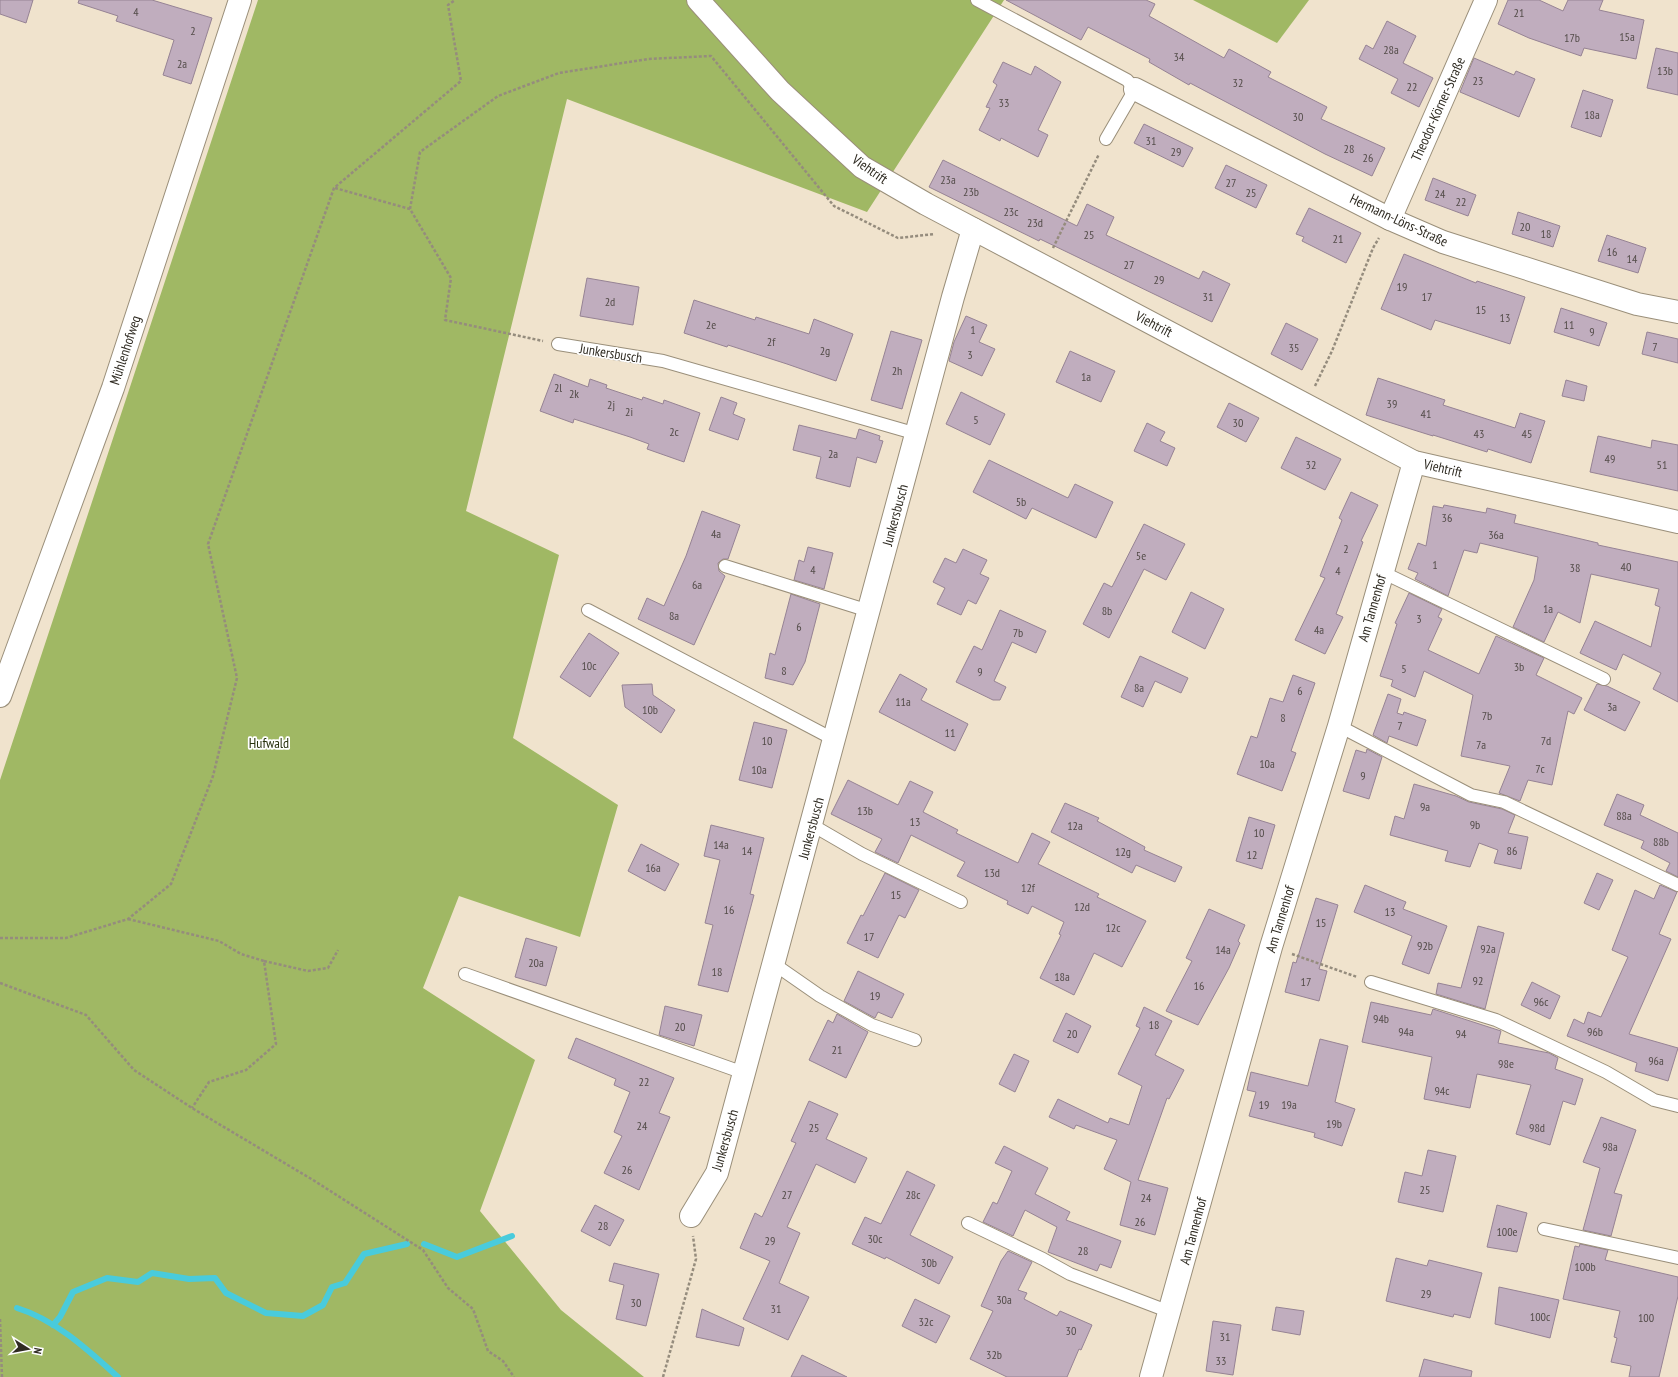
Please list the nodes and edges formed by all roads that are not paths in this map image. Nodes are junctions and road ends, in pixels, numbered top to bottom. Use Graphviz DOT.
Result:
graph roads {
  1 [pos="698,0"];
  2 [pos="977,0"];
  3 [pos="1486,0"];
  4 [pos="234,2"];
  5 [pos="1135,88"];
  6 [pos="1106,139"];
  7 [pos="1390,219"];
  8 [pos="973,229"];
  9 [pos="1678,312"];
  10 [pos="558,344"];
  11 [pos="917,434"];
  12 [pos="1414,462"];
  13 [pos="1678,522"];
  14 [pos="725,566"];
  15 [pos="1382,572"];
  16 [pos="588,610"];
  17 [pos="869,611"];
  18 [pos="1604,679"];
  19 [pos="0,696"];
  20 [pos="1339,726"];
  21 [pos="835,740"];
  22 [pos="812,825"];
  23 [pos="1678,885"];
  24 [pos="961,902"];
  25 [pos="774,964"];
  26 [pos="465,974"];
  27 [pos="1371,982"];
  28 [pos="915,1040"];
  29 [pos="744,1073"];
  30 [pos="1678,1106"];
  31 [pos="691,1216"];
  32 [pos="968,1223"];
  33 [pos="1544,1229"];
  34 [pos="1678,1258"];
  35 [pos="1170,1312"];
  36 [pos="1151,1377"];
  1 -- 8 [label="street, Viehtrift"];
  2 -- 5 [label="lane"];
  3 -- 7 [label="street, Theodor-Körner-Straße"];
  4 -- 19 [label="street, Mühlenhofweg"];
  5 -- 6 [label="lane"];
  5 -- 7 [label="street, Hermann-Löns-Straße"];
  7 -- 9 [label="street, Hermann-Löns-Straße"];
  8 -- 11 [label="street, Junkersbusch"];
  8 -- 12 [label="street, Viehtrift"];
  10 -- 11 [label="lane, Junkersbusch"];
  11 -- 17 [label="street, Junkersbusch"];
  12 -- 13 [label="street, Viehtrift"];
  12 -- 15 [label="street, Am Tannenhof"];
  14 -- 17 [label="lane"];
  15 -- 18 [label="lane"];
  15 -- 20 [label="street, Am Tannenhof"];
  16 -- 21 [label="lane"];
  17 -- 21 [label="street, Junkersbusch"];
  20 -- 23 [label="lane"];
  20 -- 35 [label="street, Am Tannenhof"];
  21 -- 22 [label="street, Junkersbusch"];
  22 -- 24 [label="lane"];
  22 -- 25 [label="street, Junkersbusch"];
  25 -- 28 [label="lane"];
  25 -- 29 [label="street, Junkersbusch"];
  26 -- 29 [label="lane"];
  27 -- 30 [label="lane"];
  29 -- 31 [label="street, Junkersbusch"];
  32 -- 35 [label="lane"];
  33 -- 34 [label="lane"];
  35 -- 36 [label="street, Am Tannenhof"];
}
